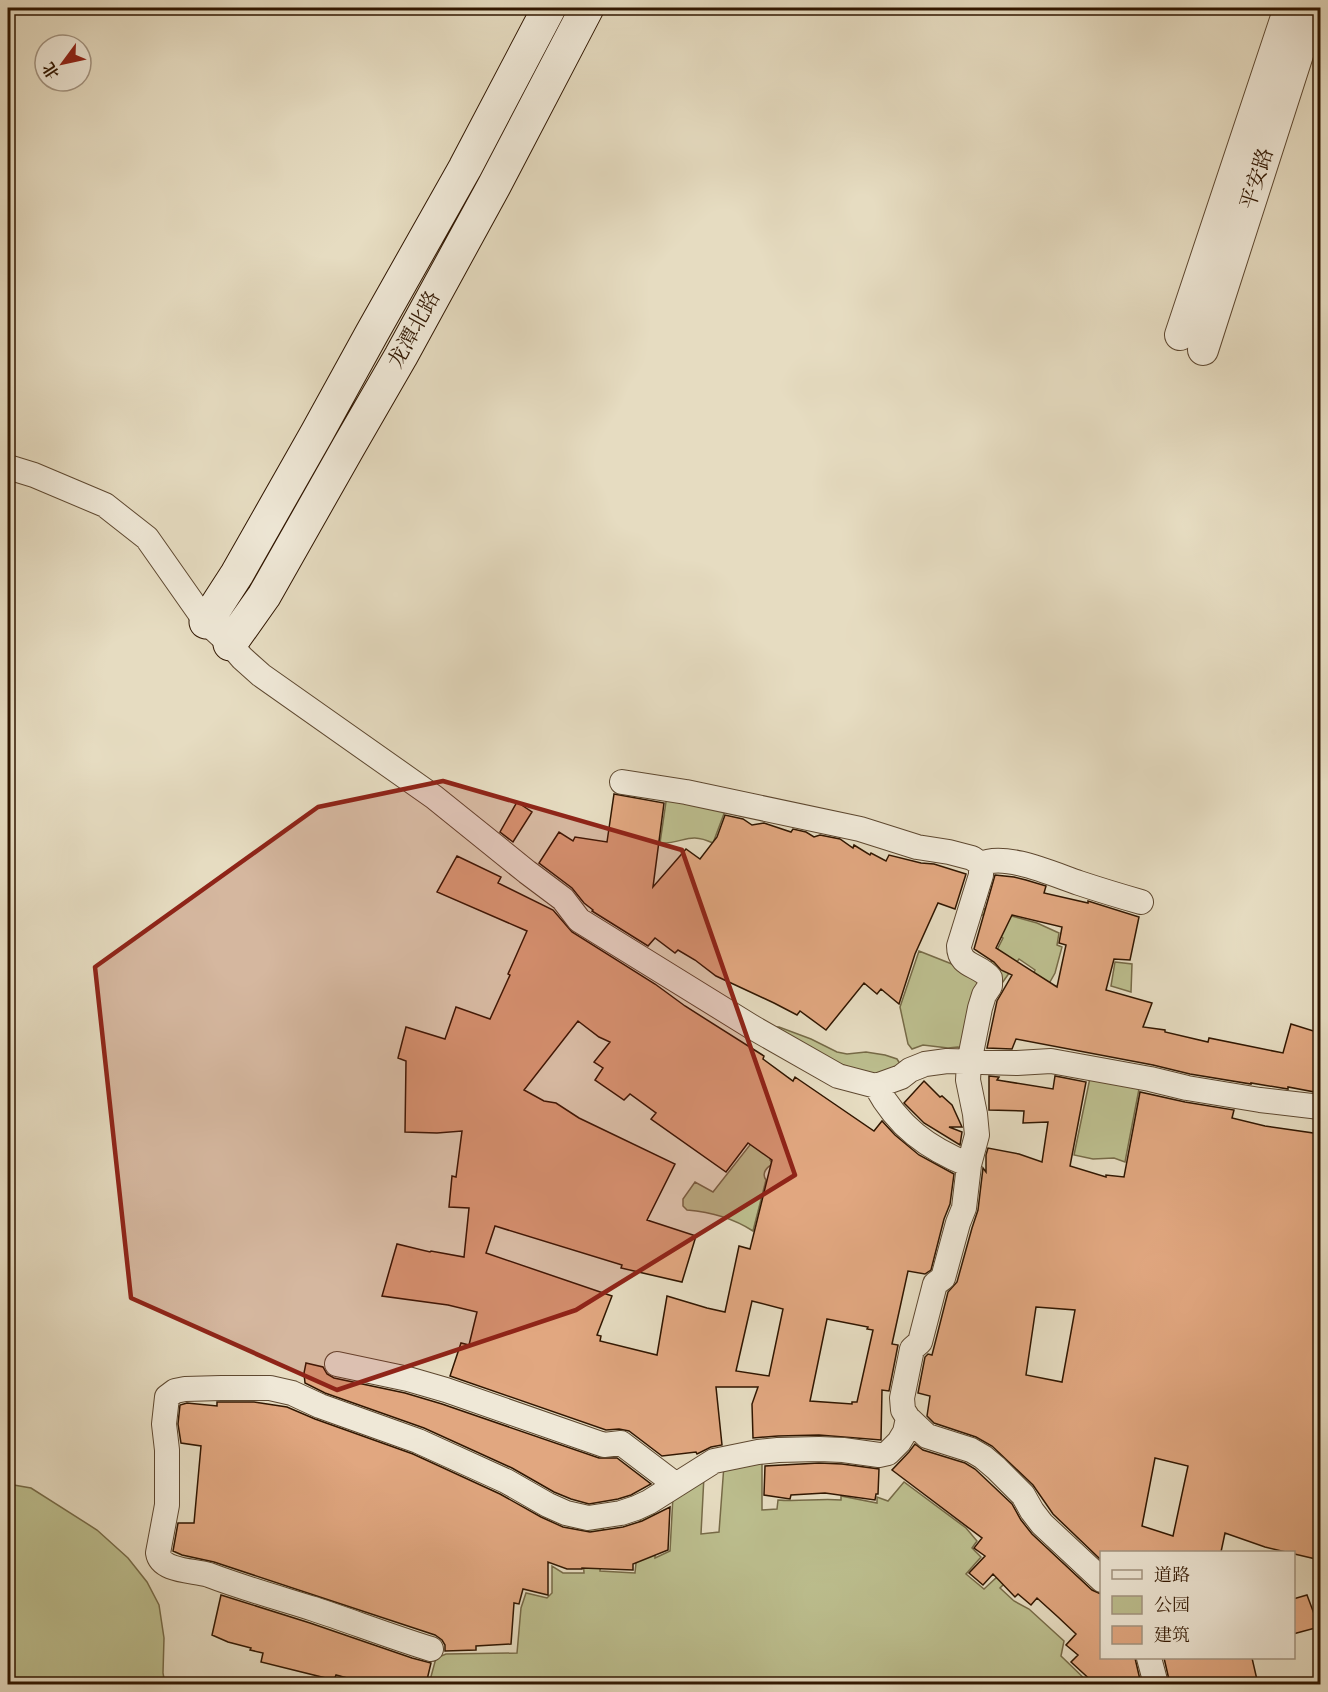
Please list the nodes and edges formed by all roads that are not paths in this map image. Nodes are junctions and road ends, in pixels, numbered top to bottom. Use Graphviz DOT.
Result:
graph roads {
  1 [pos="549,8"];
  2 [pos="587,8"];
  3 [pos="1289,8"];
  4 [pos="1313,8"];
  5 [pos="8,467"];
  6 [pos="206,622"];
  7 [pos="230,644"];
  8 [pos="622,782"];
  9 [pos="981,864"];
  10 [pos="1141,902"];
  11 [pos="969,1063"];
  12 [pos="876,1086"];
  13 [pos="1320,1107"];
  14 [pos="969,1166"];
  15 [pos="337,1364"];
  16 [pos="908,1418"];
  17 [pos="675,1484"];
  18 [pos="1100,1579"];
  19 [pos="431,1649"];
  20 [pos="1149,1659"];
  21 [pos="1156,1684"];
  1 -- 6 [label="main road, 龙潭北路"];
  2 -- 7 [label="main road, 龙潭北路"];
  3 -- 4 [label="street, 平安路"];
  5 -- 6 [label="street"];
  6 -- 7 [label="street"];
  7 -- 12 [label="street"];
  8 -- 9 [label="street"];
  9 -- 10 [label="street"];
  9 -- 11 [label="street"];
  11 -- 12 [label="street"];
  11 -- 13 [label="street"];
  11 -- 14 [label="street"];
  12 -- 14 [label="street"];
  14 -- 16 [label="street"];
  15 -- 17 [label="street"];
  16 -- 17 [label="street"];
  16 -- 18 [label="street"];
  17 -- 19 [label="street"];
  20 -- 21 [label="street"];
}
